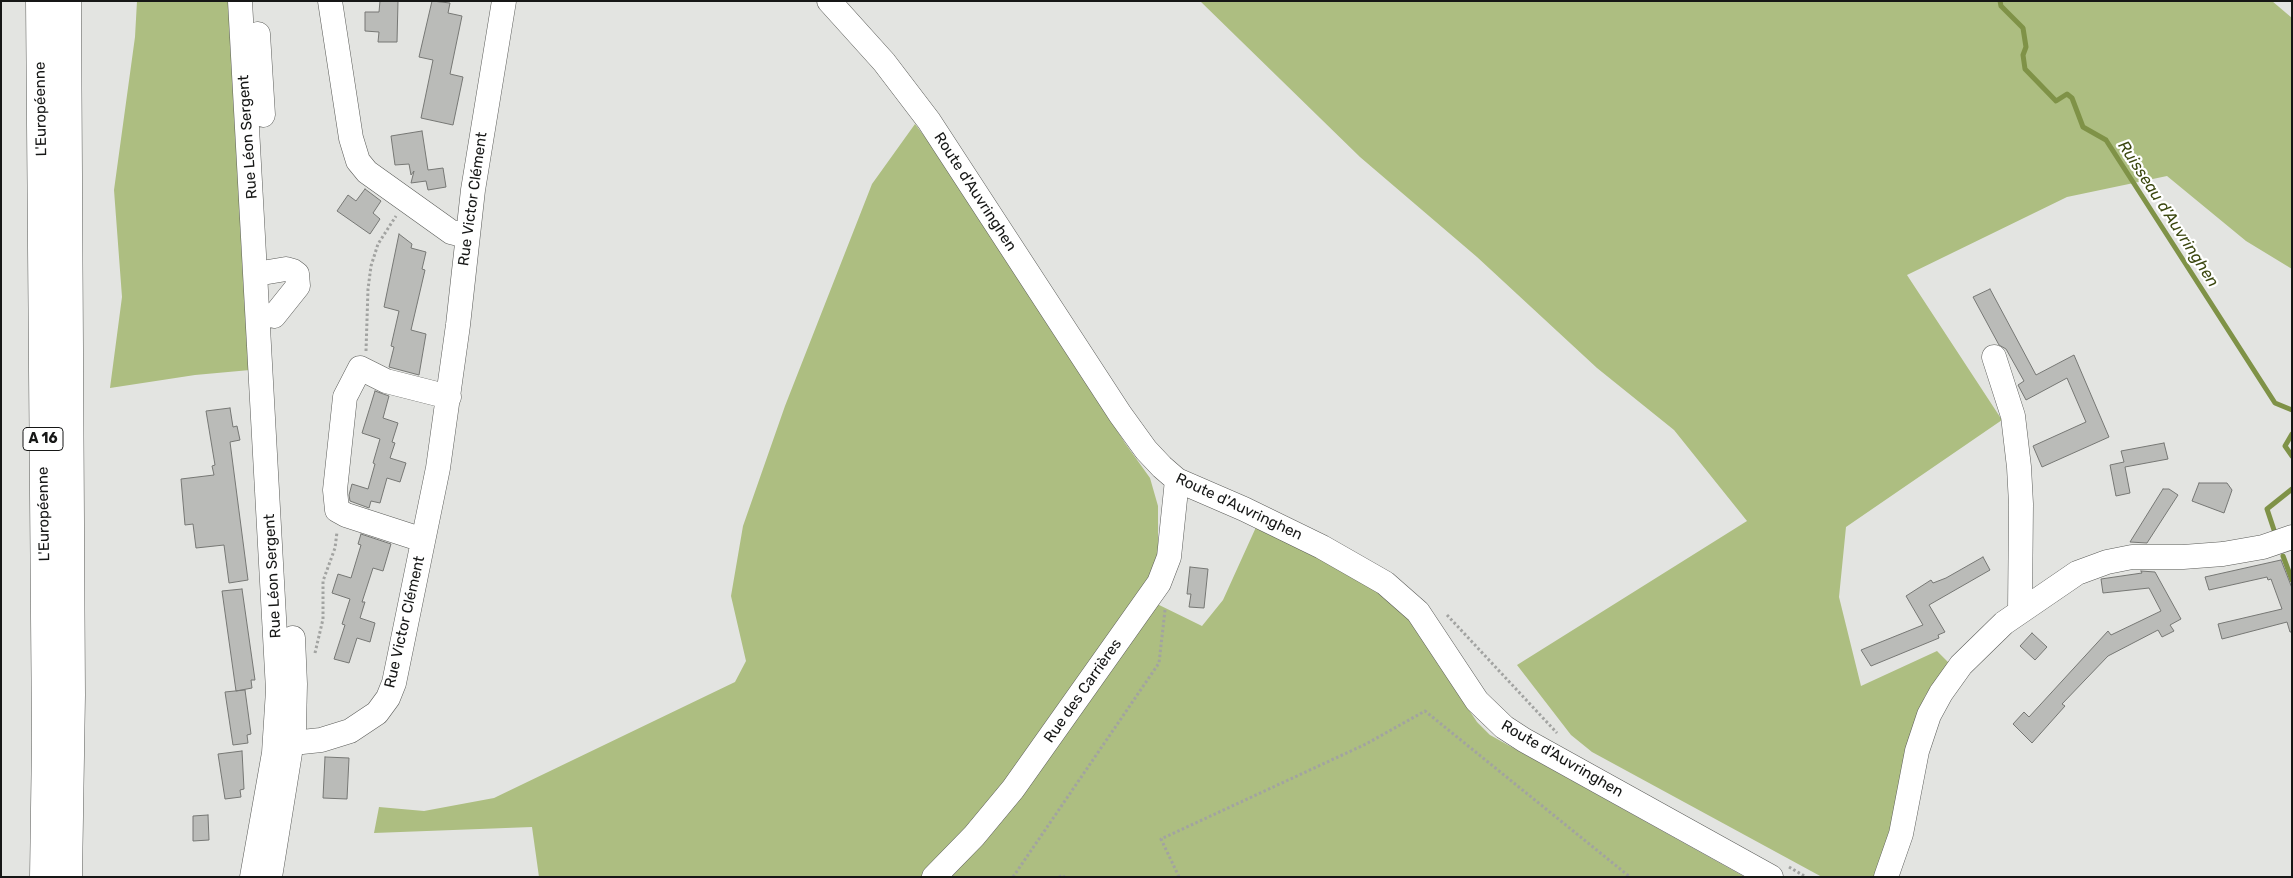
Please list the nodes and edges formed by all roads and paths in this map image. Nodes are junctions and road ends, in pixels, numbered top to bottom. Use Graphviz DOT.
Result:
graph roads {
  1 [pos="40,1"];
  2 [pos="66,1"];
  3 [pos="240,1"];
  4 [pos="256,1"];
  5 [pos="330,1"];
  6 [pos="504,1"];
  7 [pos="829,1"];
  8 [pos="408,201"];
  9 [pos="467,236"];
  10 [pos="264,272"];
  11 [pos="1994,357"];
  12 [pos="360,368"];
  13 [pos="449,397"];
  14 [pos="1177,480"];
  15 [pos="341,513"];
  16 [pos="2292,538"];
  17 [pos="423,540"];
  18 [pos="1165,606"];
  19 [pos="2020,611"];
  20 [pos="1444,613"];
  21 [pos="314,656"];
  22 [pos="1563,739"];
  23 [pos="284,741"];
  24 [pos="1777,870"];
  25 [pos="44,877"];
  26 [pos="68,877"];
  27 [pos="252,877"];
  28 [pos="270,877"];
  29 [pos="934,877"];
  30 [pos="1013,877"];
  31 [pos="1059,877"];
  32 [pos="1064,877"];
  33 [pos="1179,877"];
  34 [pos="1630,877"];
  35 [pos="1806,877"];
  36 [pos="1886,877"];
  1 -- 25 [label="highway, L'Européenne / A 16"];
  2 -- 26 [label="highway, L'Européenne / A 16"];
  3 -- 10 [label="street, Rue Léon Sergent"];
  4 -- 10 [label="street, Rue Léon Sergent"];
  5 -- 8 [label="street"];
  6 -- 9 [label="street, Rue Victor Clément"];
  7 -- 14 [label="street, Route d'Auvringhen"];
  8 -- 9 [label="street"];
  8 -- 12 [label="path"];
  9 -- 13 [label="street, Rue Victor Clément"];
  10 -- 23 [label="street, Rue Léon Sergent"];
  10 -- 23 [label="street, Rue Léon Sergent"];
  11 -- 19 [label="street"];
  12 -- 13 [label="street"];
  12 -- 15 [label="street"];
  13 -- 17 [label="street, Rue Victor Clément"];
  14 -- 24 [label="street, Route d'Auvringhen"];
  14 -- 29 [label="street, Rue des Carrières"];
  15 -- 17 [label="street, Rue Victor Clément"];
  15 -- 21 [label="path"];
  16 -- 19 [label="street"];
  17 -- 23 [label="street, Rue Victor Clément"];
  18 -- 30 [label="path"];
  19 -- 36 [label="street"];
  20 -- 22 [label="path"];
  23 -- 27 [label="street, Rue Léon Sergent"];
  23 -- 28 [label="street, Rue Léon Sergent"];
  24 -- 35 [label="path"];
  31 -- 32 [label="path"];
  33 -- 34 [label="path"];
}
